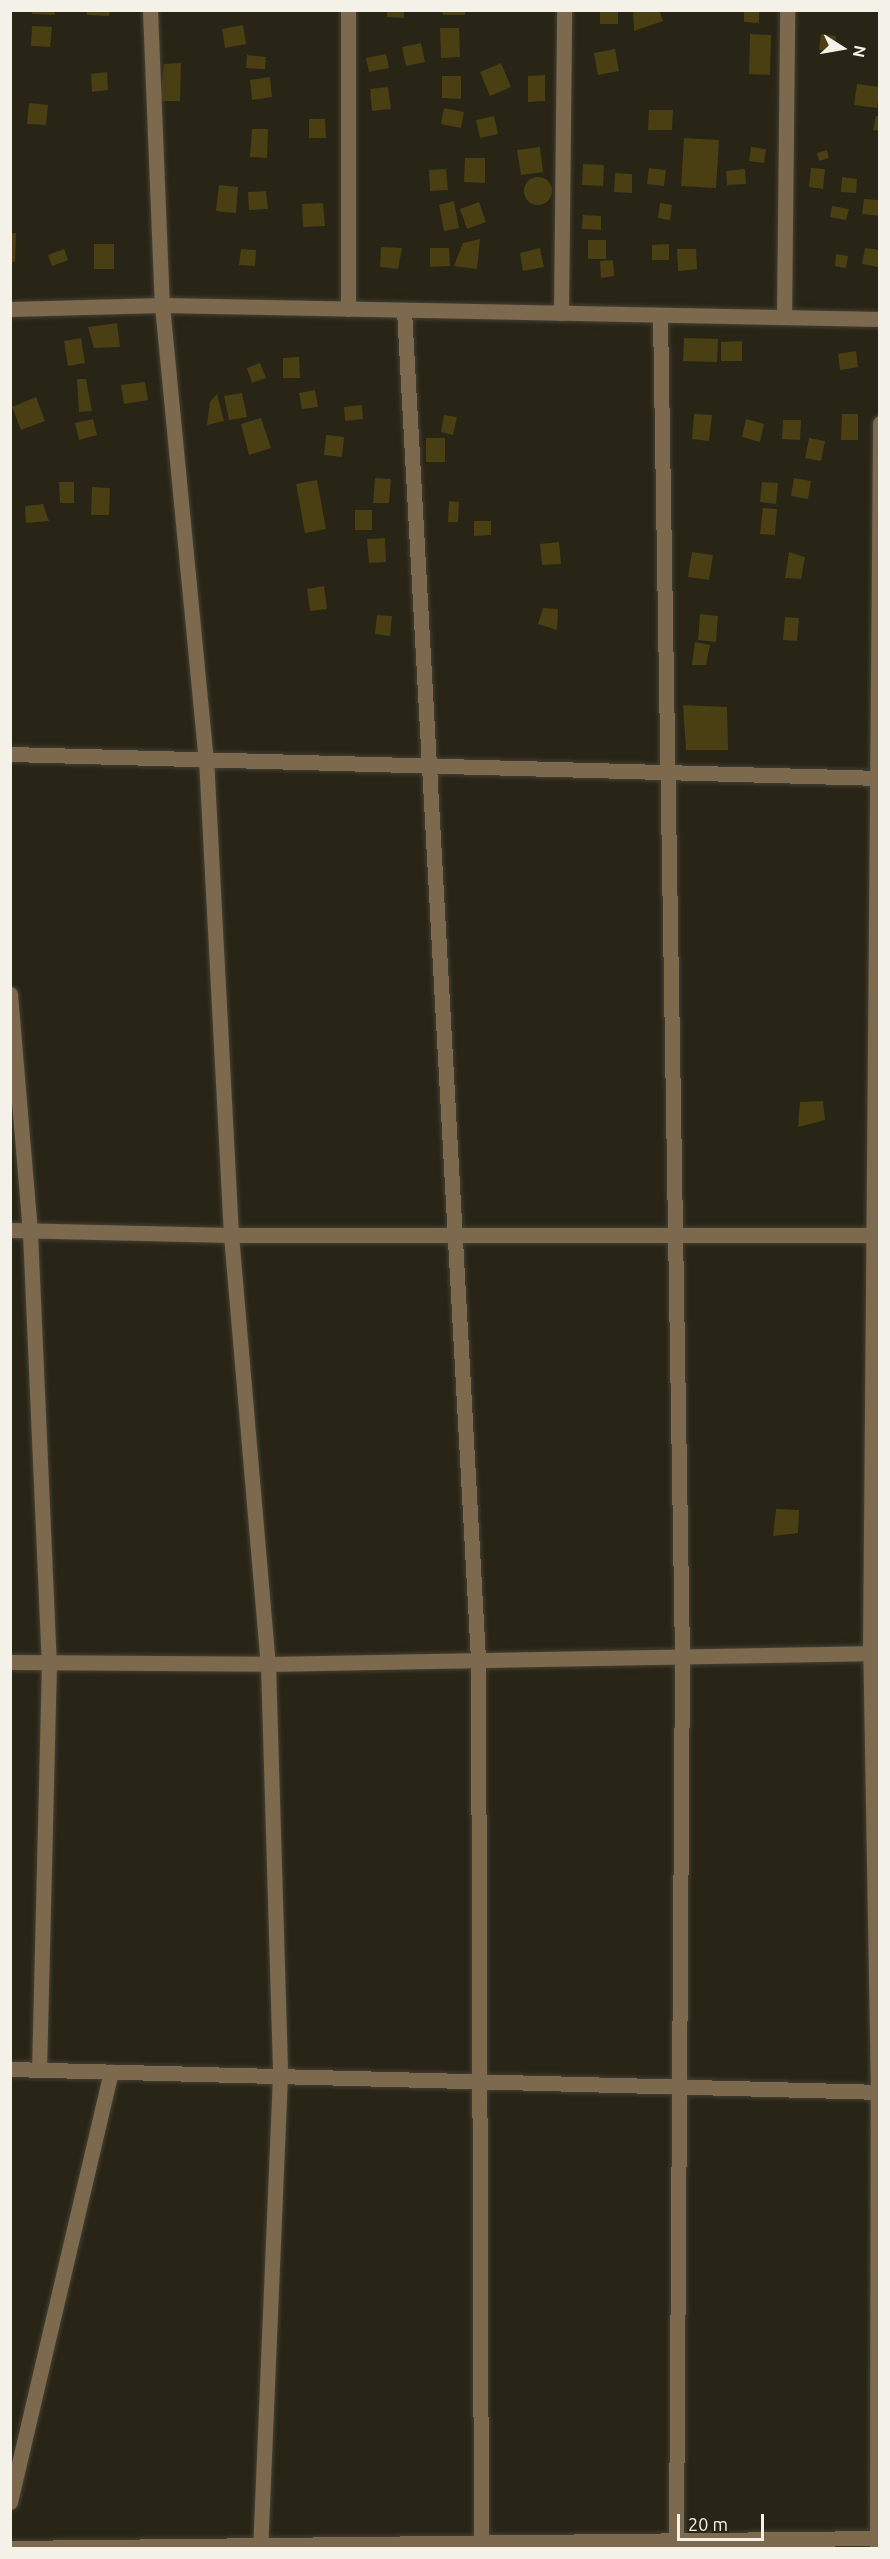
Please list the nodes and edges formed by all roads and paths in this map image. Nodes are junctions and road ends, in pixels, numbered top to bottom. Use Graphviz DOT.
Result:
graph roads {
  1 [pos="150,10"];
  2 [pos="348,10"];
  3 [pos="564,10"];
  4 [pos="787,10"];
  5 [pos="162,305"];
  6 [pos="10,309"];
  7 [pos="348,309"];
  8 [pos="404,310"];
  9 [pos="561,313"];
  10 [pos="660,315"];
  11 [pos="784,317"];
  12 [pos="879,319"];
  13 [pos="879,423"];
  14 [pos="10,754"];
  15 [pos="206,758"];
  16 [pos="429,765"];
  17 [pos="667,771"];
  18 [pos="878,778"];
  19 [pos="10,994"];
  20 [pos="10,1230"];
  21 [pos="30,1232"];
  22 [pos="231,1235"];
  23 [pos="455,1235"];
  24 [pos="675,1235"];
  25 [pos="876,1235"];
  26 [pos="875,1653"];
  27 [pos="682,1656"];
  28 [pos="478,1660"];
  29 [pos="10,1662"];
  30 [pos="49,1662"];
  31 [pos="268,1664"];
  32 [pos="10,2069"];
  33 [pos="39,2070"];
  34 [pos="111,2072"];
  35 [pos="279,2075"];
  36 [pos="479,2082"];
  37 [pos="679,2087"];
  38 [pos="879,2092"];
  39 [pos="10,2502"];
  40 [pos="878,2542"];
  41 [pos="676,2545"];
  42 [pos="481,2546"];
  43 [pos="260,2547"];
  44 [pos="10,2548"];
  45 [pos="80,2548"];
  1 -- 5 [label="street"];
  2 -- 7 [label="street"];
  3 -- 9 [label="street"];
  4 -- 11 [label="street"];
  5 -- 6 [label="street"];
  5 -- 7 [label="street"];
  5 -- 15 [label="street"];
  7 -- 8 [label="street"];
  8 -- 9 [label="street"];
  8 -- 16 [label="street"];
  9 -- 10 [label="street"];
  10 -- 11 [label="street"];
  10 -- 17 [label="street"];
  11 -- 12 [label="street"];
  13 -- 18 [label="street"];
  14 -- 15 [label="street"];
  15 -- 16 [label="street"];
  15 -- 22 [label="street"];
  16 -- 17 [label="street"];
  16 -- 23 [label="street"];
  17 -- 18 [label="street"];
  17 -- 24 [label="street"];
  18 -- 25 [label="street"];
  19 -- 21 [label="street"];
  20 -- 21 [label="street"];
  21 -- 22 [label="street"];
  21 -- 30 [label="street"];
  22 -- 23 [label="street"];
  22 -- 31 [label="street"];
  23 -- 24 [label="street"];
  23 -- 28 [label="street"];
  24 -- 25 [label="street"];
  24 -- 27 [label="street"];
  25 -- 26 [label="street"];
  26 -- 27 [label="street"];
  26 -- 38 [label="street"];
  27 -- 28 [label="street"];
  27 -- 37 [label="street"];
  28 -- 31 [label="street"];
  28 -- 36 [label="street"];
  29 -- 30 [label="street"];
  30 -- 31 [label="street"];
  30 -- 33 [label="street"];
  31 -- 35 [label="street"];
  32 -- 33 [label="street"];
  33 -- 34 [label="street"];
  34 -- 35 [label="street"];
  34 -- 39 [label="street"];
  35 -- 36 [label="street"];
  35 -- 43 [label="street"];
  36 -- 37 [label="street"];
  36 -- 42 [label="street"];
  37 -- 38 [label="street"];
  37 -- 41 [label="street"];
  38 -- 40 [label="street"];
  40 -- 41 [label="street"];
  41 -- 42 [label="street"];
  42 -- 43 [label="street"];
  43 -- 45 [label="street"];
  44 -- 45 [label="street"];
}
